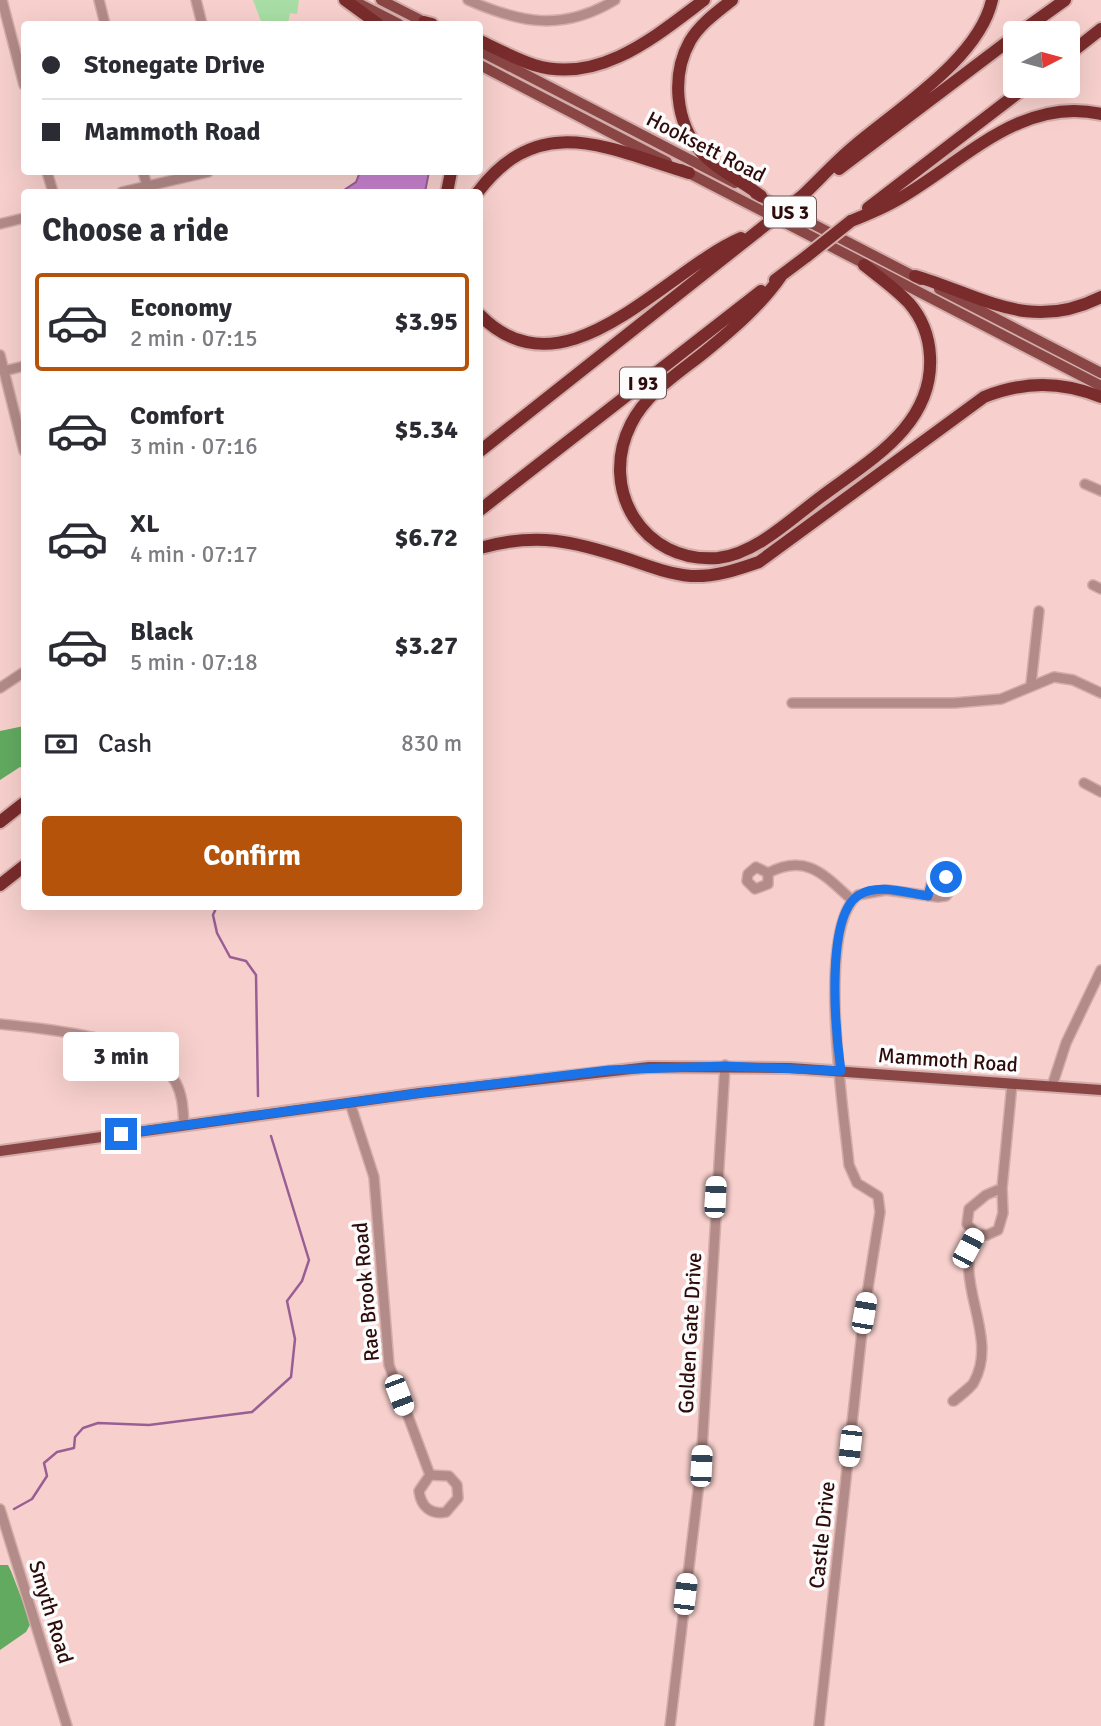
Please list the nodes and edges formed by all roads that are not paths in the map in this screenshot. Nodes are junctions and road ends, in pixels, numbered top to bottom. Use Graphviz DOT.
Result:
graph roads {
  1 [pos="2,0"];
  2 [pos="99,0"];
  3 [pos="196,0"];
  4 [pos="345,0"];
  5 [pos="351,0"];
  6 [pos="381,0"];
  7 [pos="468,0"];
  8 [pos="498,0"];
  9 [pos="615,0"];
  10 [pos="704,0"];
  11 [pos="732,0"];
  12 [pos="992,0"];
  13 [pos="1065,0"];
  14 [pos="495,12"];
  15 [pos="104,21"];
  16 [pos="201,21"];
  17 [pos="374,21"];
  18 [pos="393,21"];
  19 [pos="422,21"];
  20 [pos="1036,21"];
  21 [pos="1101,29"];
  22 [pos="483,42"];
  23 [pos="1003,45"];
  24 [pos="1080,46"];
  25 [pos="483,53"];
  26 [pos="483,67"];
  27 [pos="21,73"];
  28 [pos="1011,98"];
  29 [pos="1101,114"];
  30 [pos="689,173"];
  31 [pos="197,175"];
  32 [pos="148,189"];
  33 [pos="481,189"];
  34 [pos="802,196"];
  35 [pos="761,197"];
  36 [pos="21,219"];
  37 [pos="851,221"];
  38 [pos="0,224"];
  39 [pos="758,231"];
  40 [pos="864,265"];
  41 [pos="781,276"];
  42 [pos="915,276"];
  43 [pos="1101,297"];
  44 [pos="483,318"];
  45 [pos="0,355"];
  46 [pos="21,367"];
  47 [pos="4,371"];
  48 [pos="1101,373"];
  49 [pos="1101,386"];
  50 [pos="1101,397"];
  51 [pos="21,439"];
  52 [pos="483,449"];
  53 [pos="1085,484"];
  54 [pos="1101,491"];
  55 [pos="483,508"];
  56 [pos="483,547"];
  57 [pos="1039,611"];
  58 [pos="21,674"];
  59 [pos="1031,684"];
  60 [pos="0,688"];
  61 [pos="1101,693"];
  62 [pos="792,703"];
  63 [pos="1084,783"];
  64 [pos="1101,792"];
  65 [pos="21,805"];
  66 [pos="0,822"];
  67 [pos="21,868"];
  68 [pos="768,873"];
  69 [pos="0,885"];
  70 [pos="928,896"];
  71 [pos="852,900"];
  72 [pos="1101,970"];
  73 [pos="0,1024"];
  74 [pos="725,1066"];
  75 [pos="841,1071"];
  76 [pos="1012,1084"];
  77 [pos="1052,1086"];
  78 [pos="1101,1090"];
  79 [pos="350,1103"];
  80 [pos="184,1125"];
  81 [pos="0,1152"];
  82 [pos="1002,1188"];
  83 [pos="976,1234"];
  84 [pos="973,1384"];
  85 [pos="430,1475"];
  86 [pos="0,1509"];
  87 [pos="67,1726"];
  88 [pos="670,1726"];
  89 [pos="819,1726"];
  1 -- 27 [label="street"];
  2 -- 15 [label="street"];
  3 -- 16 [label="street"];
  4 -- 17 [label="highway"];
  5 -- 18 [label="main road"];
  6 -- 19 [label="main road"];
  7 -- 14 [label="street"];
  8 -- 14 [label="street"];
  9 -- 14 [label="street"];
  10 -- 22 [label="highway"];
  11 -- 35 [label="highway"];
  12 -- 34 [label="highway"];
  13 -- 20 [label="highway, I 93"];
  21 -- 24 [label="highway"];
  23 -- 34 [label="highway, I 93"];
  25 -- 35 [label="main road, Hooksett Road / US 3"];
  26 -- 30 [label="main road, Hooksett Road / US 3"];
  28 -- 37 [label="highway, I 93"];
  29 -- 37 [label="highway"];
  30 -- 33 [label="highway"];
  30 -- 40 [label="main road, Hooksett Road / US 3"];
  31 -- 32 [label="street"];
  34 -- 39 [label="highway, I 93, bridge"];
  35 -- 42 [label="main road, Hooksett Road / US 3"];
  36 -- 38 [label="street"];
  37 -- 41 [label="highway, I 93, bridge"];
  39 -- 44 [label="highway"];
  39 -- 52 [label="highway, I 93"];
  40 -- 41 [label="highway"];
  40 -- 49 [label="main road, Hooksett Road / US 3"];
  41 -- 55 [label="highway, I 93"];
  42 -- 43 [label="highway"];
  42 -- 48 [label="main road, Hooksett Road / US 3"];
  45 -- 47 [label="street"];
  46 -- 47 [label="street"];
  47 -- 51 [label="street"];
  50 -- 56 [label="highway"];
  53 -- 54 [label="street"];
  57 -- 59 [label="street"];
  58 -- 60 [label="street"];
  59 -- 61 [label="street"];
  59 -- 62 [label="street"];
  63 -- 64 [label="street"];
  65 -- 66 [label="highway"];
  67 -- 69 [label="highway"];
  68 -- 71 [label="street"];
  70 -- 71 [label="street"];
  71 -- 75 [label="street, Castle Drive"];
  72 -- 77 [label="street"];
  73 -- 80 [label="street"];
  74 -- 75 [label="main road, Mammoth Road"];
  74 -- 79 [label="main road, Mammoth Road"];
  74 -- 88 [label="street, Golden Gate Drive"];
  75 -- 76 [label="main road, Mammoth Road"];
  75 -- 89 [label="street, Castle Drive"];
  76 -- 77 [label="main road, Mammoth Road"];
  76 -- 82 [label="street"];
  77 -- 78 [label="main road, Mammoth Road"];
  79 -- 80 [label="main road, Mammoth Road"];
  79 -- 85 [label="street, Rae Brook Road"];
  80 -- 81 [label="main road, Mammoth Road"];
  82 -- 83 [label="street"];
  82 -- 83 [label="street"];
  83 -- 84 [label="street"];
  85 -- 85 [label="street"];
  86 -- 87 [label="street, Smyth Road"];
}
